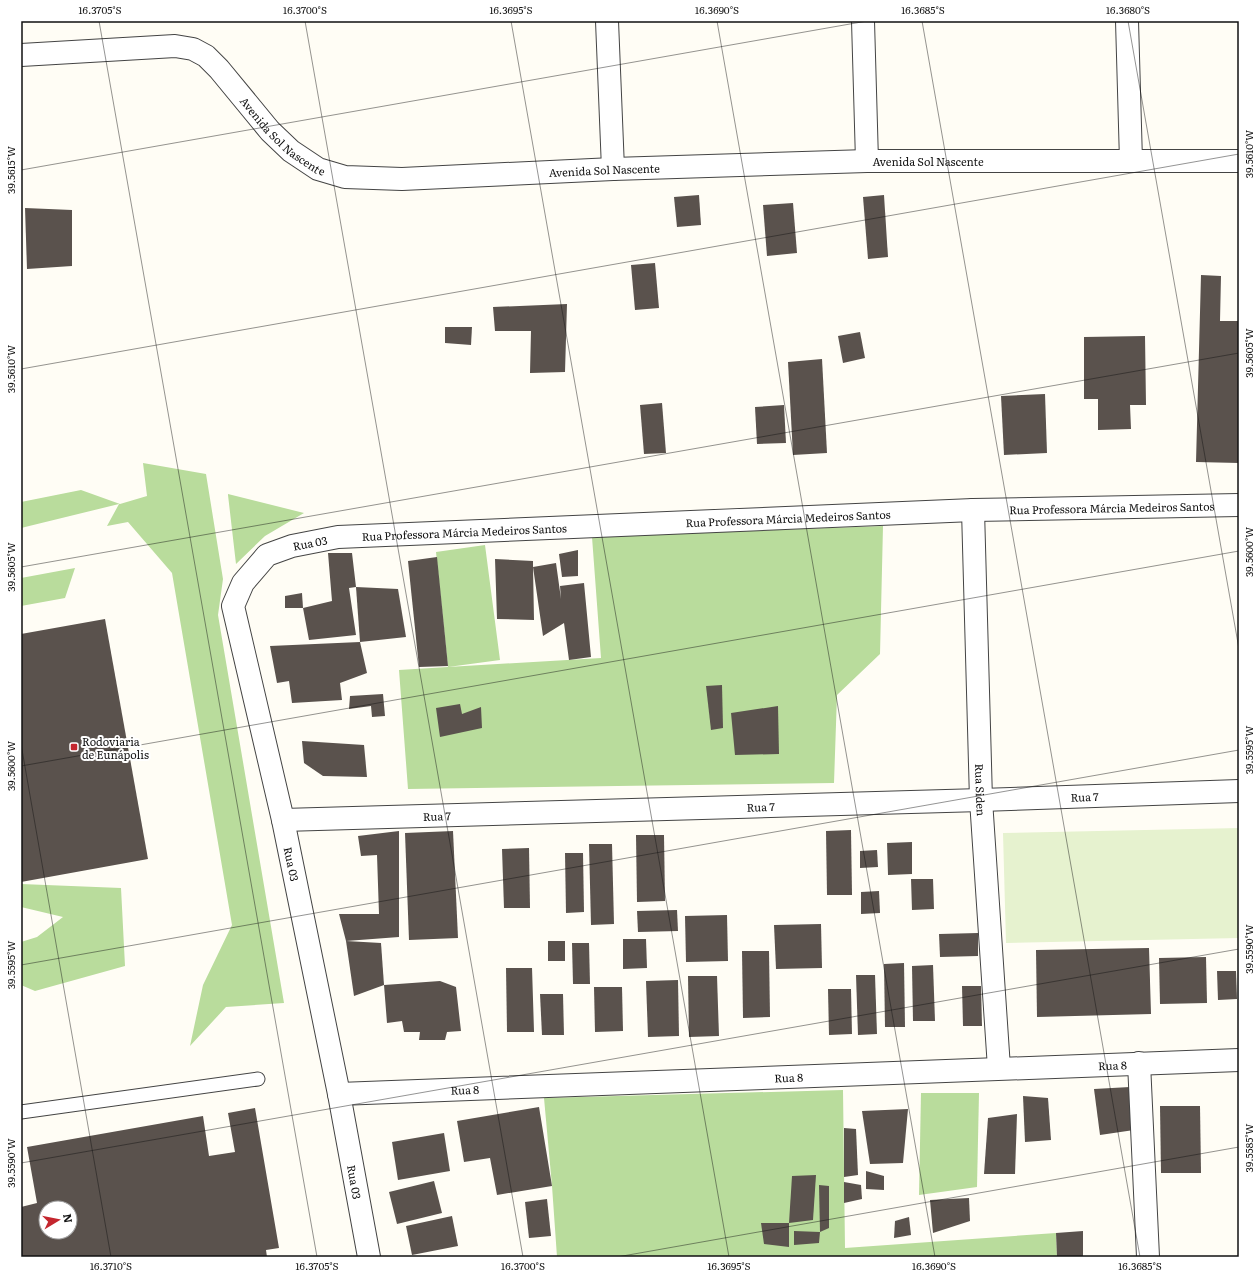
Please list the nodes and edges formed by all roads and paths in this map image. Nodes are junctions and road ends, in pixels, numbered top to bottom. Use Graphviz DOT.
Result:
graph roads {
  1 [pos="607,21"];
  2 [pos="863,21"];
  3 [pos="1127,21"];
  4 [pos="21,55"];
  5 [pos="867,161"];
  6 [pos="1132,161"];
  7 [pos="1239,161"];
  8 [pos="613,169"];
  9 [pos="1239,504"];
  10 [pos="972,510"];
  11 [pos="338,537"];
  12 [pos="1239,791"];
  13 [pos="981,800"];
  14 [pos="283,820"];
  15 [pos="1239,1060"];
  16 [pos="1139,1063"];
  17 [pos="999,1068"];
  18 [pos="258,1079"];
  19 [pos="339,1094"];
  20 [pos="21,1112"];
  21 [pos="369,1257"];
  22 [pos="1148,1257"];
  1 -- 8 [label="street"];
  2 -- 5 [label="street"];
  3 -- 6 [label="street"];
  4 -- 8 [label="street, Avenida Sol Nascente"];
  5 -- 6 [label="street, Avenida Sol Nascente"];
  5 -- 8 [label="street, Avenida Sol Nascente"];
  6 -- 7 [label="street, Avenida Sol Nascente"];
  9 -- 10 [label="street, Rua Professora Márcia Medeiros Santos"];
  10 -- 11 [label="street, Rua Professora Márcia Medeiros Santos"];
  10 -- 13 [label="street, Rua Siden"];
  11 -- 14 [label="street, Rua 03"];
  12 -- 13 [label="street, Rua 7"];
  13 -- 14 [label="street, Rua 7"];
  13 -- 17 [label="street, Rua Siden"];
  14 -- 19 [label="street, Rua 03"];
  15 -- 16 [label="street, Rua 8"];
  16 -- 17 [label="street, Rua 8"];
  16 -- 22 [label="street"];
  17 -- 19 [label="street, Rua 8"];
  18 -- 20 [label="lane"];
  19 -- 21 [label="street, Rua 03"];
}
